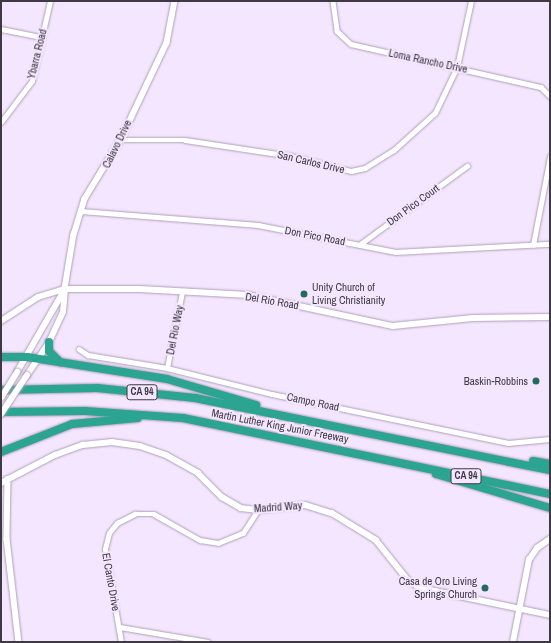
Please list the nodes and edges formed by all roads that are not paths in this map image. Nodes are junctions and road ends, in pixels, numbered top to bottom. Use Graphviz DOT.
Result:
graph roads {
  1 [pos="50,1"];
  2 [pos="175,1"];
  3 [pos="333,1"];
  4 [pos="471,1"];
  5 [pos="1,29"];
  6 [pos="42,37"];
  7 [pos="457,67"];
  8 [pos="550,96"];
  9 [pos="1,122"];
  10 [pos="121,140"];
  11 [pos="550,157"];
  12 [pos="468,166"];
  13 [pos="81,211"];
  14 [pos="550,244"];
  15 [pos="359,245"];
  16 [pos="533,245"];
  17 [pos="64,289"];
  18 [pos="182,292"];
  19 [pos="550,317"];
  20 [pos="1,321"];
  21 [pos="49,342"];
  22 [pos="79,349"];
  23 [pos="1,356"];
  24 [pos="27,357"];
  25 [pos="38,359"];
  26 [pos="60,363"];
  27 [pos="167,368"];
  28 [pos="1,390"];
  29 [pos="1,398"];
  30 [pos="1,413"];
  31 [pos="281,414"];
  32 [pos="171,417"];
  33 [pos="550,439"];
  34 [pos="413,441"];
  35 [pos="1,452"];
  36 [pos="382,457"];
  37 [pos="550,464"];
  38 [pos="550,470"];
  39 [pos="8,479"];
  40 [pos="1,483"];
  41 [pos="550,494"];
  42 [pos="550,508"];
  43 [pos="258,510"];
  44 [pos="550,540"];
  45 [pos="519,609"];
  46 [pos="550,615"];
  47 [pos="120,627"];
  48 [pos="20,642"];
  49 [pos="121,642"];
  50 [pos="208,642"];
  51 [pos="513,642"];
  1 -- 6 [label="street, Ybarra Road"];
  2 -- 10 [label="street, Calavo Drive"];
  3 -- 7 [label="street, Loma Rancho Drive"];
  4 -- 7 [label="street, San Carlos Drive"];
  5 -- 6 [label="street"];
  6 -- 9 [label="street, Ybarra Road"];
  7 -- 8 [label="street, Loma Rancho Drive"];
  7 -- 10 [label="street, San Carlos Drive"];
  10 -- 13 [label="street, Calavo Drive"];
  11 -- 16 [label="street"];
  12 -- 15 [label="street, Don Pico Court"];
  13 -- 15 [label="street, Don Pico Road"];
  13 -- 17 [label="street, Calavo Drive"];
  14 -- 16 [label="street, Don Pico Road"];
  15 -- 16 [label="street, Don Pico Road"];
  17 -- 18 [label="street, Del Rio Road"];
  17 -- 20 [label="main road, Del Rio Road"];
  17 -- 21 [label="main road, Calavo Drive"];
  17 -- 24 [label="main road, Calavo Drive"];
  18 -- 19 [label="street, Del Rio Road"];
  18 -- 27 [label="street, Del Rio Way"];
  21 -- 25 [label="main road, Calavo Drive"];
  21 -- 26 [label="highway"];
  22 -- 27 [label="street, Campo Road"];
  23 -- 24 [label="highway"];
  24 -- 25 [label="highway"];
  24 -- 29 [label="main road, Calavo Drive, bridge"];
  25 -- 26 [label="highway"];
  25 -- 30 [label="main road, Calavo Drive, bridge"];
  26 -- 31 [label="highway"];
  27 -- 33 [label="street, Campo Road"];
  28 -- 31 [label="highway, Martin Luther King Junior Freeway / CA 94"];
  30 -- 32 [label="highway, Martin Luther King Junior Freeway / CA 94"];
  31 -- 34 [label="highway, Martin Luther King Junior Freeway / CA 94"];
  32 -- 35 [label="highway"];
  32 -- 36 [label="highway, Martin Luther King Junior Freeway / CA 94"];
  34 -- 37 [label="highway"];
  34 -- 38 [label="highway, Martin Luther King Junior Freeway / CA 94"];
  36 -- 41 [label="highway, Martin Luther King Junior Freeway / CA 94"];
  36 -- 42 [label="highway"];
  39 -- 40 [label="street, Madrid Way"];
  39 -- 43 [label="street, Madrid Way"];
  39 -- 48 [label="street"];
  43 -- 45 [label="street, Madrid Way"];
  43 -- 47 [label="street, El Canto Drive"];
  44 -- 45 [label="street"];
  45 -- 46 [label="street, Madrid Way"];
  45 -- 51 [label="street"];
  47 -- 49 [label="street, El Canto Drive"];
  47 -- 50 [label="street"];
}
